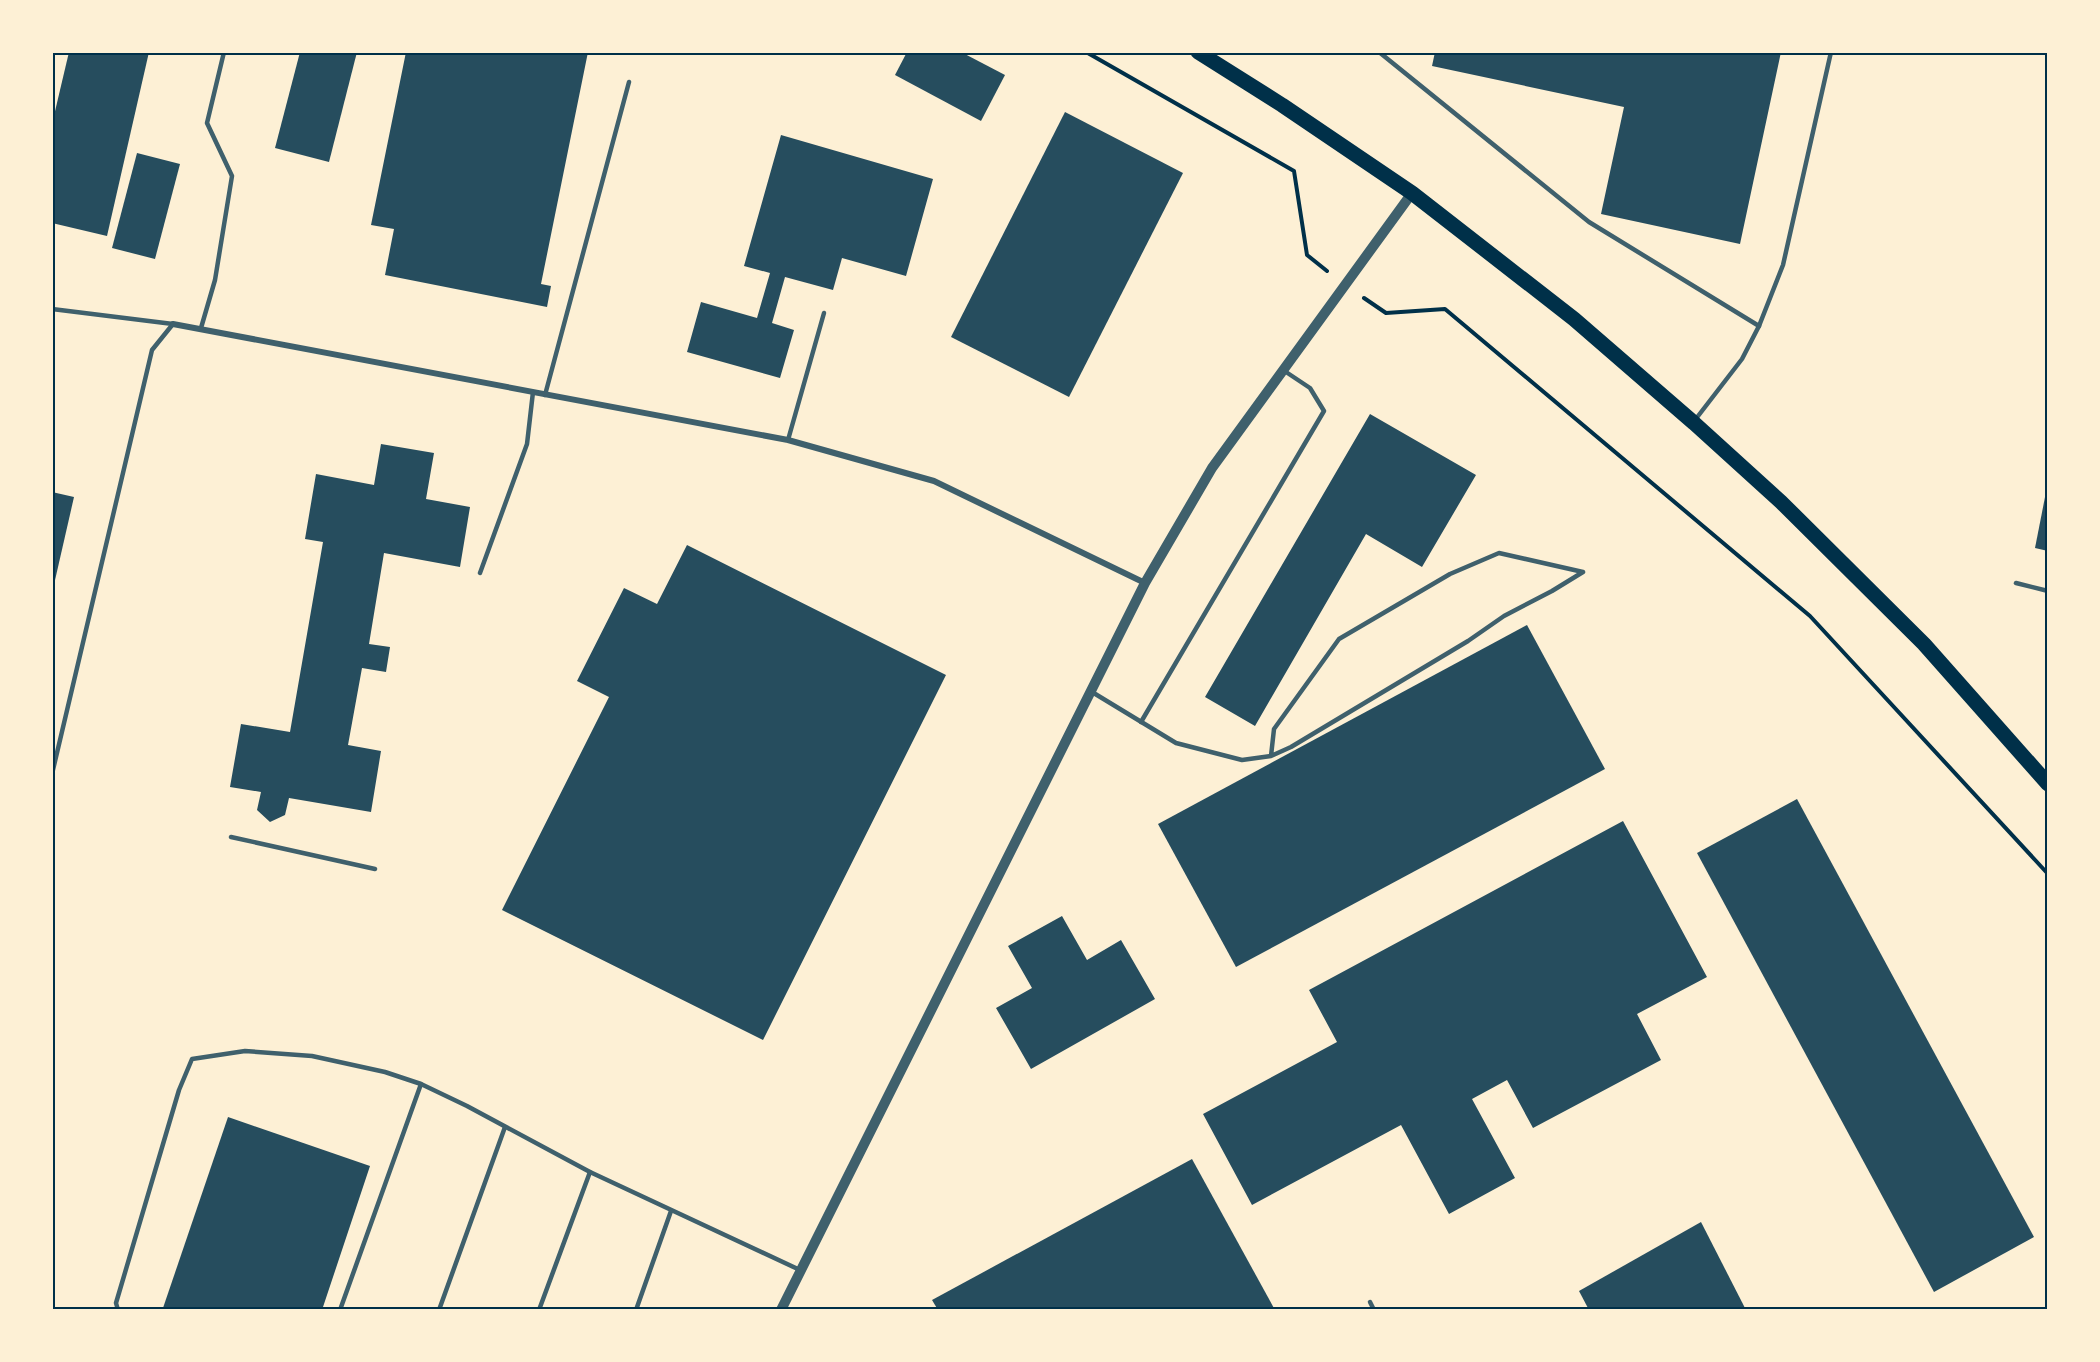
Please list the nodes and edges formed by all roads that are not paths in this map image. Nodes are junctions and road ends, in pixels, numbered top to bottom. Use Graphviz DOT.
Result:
graph roads {
  1 [pos="224,52"];
  2 [pos="1198,52"];
  3 [pos="1379,52"];
  4 [pos="1831,52"];
  5 [pos="630,82"];
  6 [pos="1412,193"];
  7 [pos="52,309"];
  8 [pos="824,313"];
  9 [pos="173,324"];
  10 [pos="1759,326"];
  11 [pos="201,328"];
  12 [pos="1283,370"];
  13 [pos="533,392"];
  14 [pos="545,395"];
  15 [pos="1694,423"];
  16 [pos="788,440"];
  17 [pos="480,573"];
  18 [pos="1145,583"];
  19 [pos="2016,583"];
  20 [pos="2048,591"];
  21 [pos="1092,692"];
  22 [pos="1141,722"];
  23 [pos="1271,756"];
  24 [pos="52,774"];
  25 [pos="2048,784"];
  26 [pos="231,837"];
  27 [pos="375,869"];
  28 [pos="420,1084"];
  29 [pos="505,1127"];
  30 [pos="590,1172"];
  31 [pos="671,1211"];
  32 [pos="800,1270"];
  33 [pos="1370,1302"];
  34 [pos="118,1310"];
  35 [pos="340,1310"];
  36 [pos="439,1310"];
  37 [pos="539,1310"];
  38 [pos="636,1310"];
  39 [pos="782,1310"];
  40 [pos="1374,1310"];
  1 -- 11 [label="lane"];
  2 -- 6 [label="main road"];
  3 -- 10 [label="lane"];
  4 -- 10 [label="lane"];
  5 -- 14 [label="lane"];
  6 -- 12 [label="street"];
  6 -- 15 [label="main road"];
  7 -- 9 [label="lane"];
  8 -- 16 [label="lane"];
  9 -- 11 [label="street"];
  9 -- 24 [label="lane"];
  10 -- 15 [label="lane"];
  11 -- 13 [label="street"];
  12 -- 18 [label="street"];
  12 -- 22 [label="lane"];
  13 -- 14 [label="street"];
  13 -- 17 [label="lane"];
  14 -- 16 [label="street"];
  15 -- 25 [label="main road"];
  16 -- 18 [label="street"];
  18 -- 21 [label="street"];
  19 -- 20 [label="lane"];
  21 -- 22 [label="lane"];
  21 -- 32 [label="street"];
  22 -- 23 [label="lane"];
  23 -- 23 [label="lane"];
  26 -- 27 [label="lane"];
  28 -- 29 [label="lane"];
  28 -- 34 [label="lane"];
  28 -- 35 [label="lane"];
  29 -- 30 [label="lane"];
  29 -- 36 [label="lane"];
  30 -- 31 [label="lane"];
  30 -- 37 [label="lane"];
  31 -- 32 [label="lane"];
  31 -- 38 [label="lane"];
  32 -- 39 [label="street"];
  33 -- 40 [label="lane"];
}
